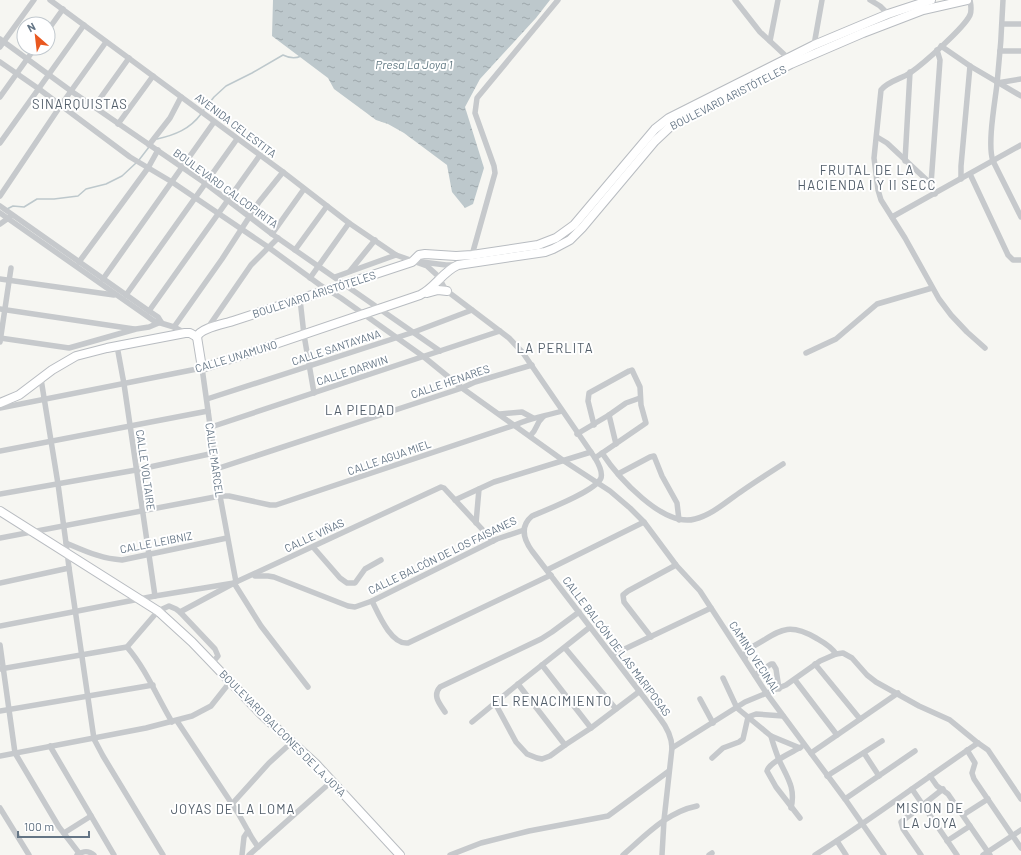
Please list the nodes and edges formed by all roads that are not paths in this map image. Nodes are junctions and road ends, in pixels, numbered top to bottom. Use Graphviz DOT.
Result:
graph roads {
  1 [pos="34,0"];
  2 [pos="50,0"];
  3 [pos="558,0"];
  4 [pos="735,0"];
  5 [pos="778,0"];
  6 [pos="822,0"];
  7 [pos="870,0"];
  8 [pos="967,0"];
  9 [pos="970,0"];
  10 [pos="1003,0"];
  11 [pos="926,1"];
  12 [pos="63,9"];
  13 [pos="891,17"];
  14 [pos="56,19"];
  15 [pos="1002,24"];
  16 [pos="1021,24"];
  17 [pos="84,26"];
  18 [pos="770,41"];
  19 [pos="106,42"];
  20 [pos="1,43"];
  21 [pos="814,45"];
  22 [pos="939,48"];
  23 [pos="1000,51"];
  24 [pos="1021,51"];
  25 [pos="27,58"];
  26 [pos="129,58"];
  27 [pos="788,58"];
  28 [pos="0,62"];
  29 [pos="970,66"];
  30 [pos="910,72"];
  31 [pos="17,75"];
  32 [pos="48,75"];
  33 [pos="153,76"];
  34 [pos="1021,79"];
  35 [pos="997,83"];
  36 [pos="38,89"];
  37 [pos="71,91"];
  38 [pos="1021,96"];
  39 [pos="0,97"];
  40 [pos="181,97"];
  41 [pos="61,105"];
  42 [pos="94,107"];
  43 [pos="214,122"];
  44 [pos="118,124"];
  45 [pos="877,137"];
  46 [pos="237,139"];
  47 [pos="0,144"];
  48 [pos="1021,145"];
  49 [pos="153,147"];
  50 [pos="260,155"];
  51 [pos="905,161"];
  52 [pos="993,161"];
  53 [pos="182,167"];
  54 [pos="148,168"];
  55 [pos="283,172"];
  56 [pos="970,174"];
  57 [pos="961,179"];
  58 [pos="617,180"];
  59 [pos="172,182"];
  60 [pos="205,183"];
  61 [pos="931,184"];
  62 [pos="304,188"];
  63 [pos="935,194"];
  64 [pos="604,195"];
  65 [pos="0,196"];
  66 [pos="195,198"];
  67 [pos="228,201"];
  68 [pos="327,206"];
  69 [pos="2,210"];
  70 [pos="218,214"];
  71 [pos="13,215"];
  72 [pos="250,216"];
  73 [pos="892,217"];
  74 [pos="1021,217"];
  75 [pos="8,219"];
  76 [pos="349,223"];
  77 [pos="0,224"];
  78 [pos="241,230"];
  79 [pos="272,234"];
  80 [pos="278,238"];
  81 [pos="375,240"];
  82 [pos="268,247"];
  83 [pos="295,250"];
  84 [pos="396,255"];
  85 [pos="472,255"];
  86 [pos="1019,260"];
  87 [pos="79,262"];
  88 [pos="412,262"];
  89 [pos="458,265"];
  90 [pos="319,266"];
  91 [pos="11,268"];
  92 [pos="349,271"];
  93 [pos="335,277"];
  94 [pos="310,278"];
  95 [pos="0,279"];
  96 [pos="103,279"];
  97 [pos="440,279"];
  98 [pos="9,280"];
  99 [pos="345,284"];
  100 [pos="932,288"];
  101 [pos="328,290"];
  102 [pos="447,291"];
  103 [pos="424,293"];
  104 [pos="116,295"];
  105 [pos="126,295"];
  106 [pos="300,299"];
  107 [pos="2,309"];
  108 [pos="380,309"];
  109 [pos="472,310"];
  110 [pos="149,311"];
  111 [pos="364,315"];
  112 [pos="161,322"];
  113 [pos="212,326"];
  114 [pos="174,328"];
  115 [pos="136,329"];
  116 [pos="500,331"];
  117 [pos="414,332"];
  118 [pos="185,333"];
  119 [pos="304,335"];
  120 [pos="197,337"];
  121 [pos="396,338"];
  122 [pos="0,339"];
  123 [pos="117,346"];
  124 [pos="985,348"];
  125 [pos="440,351"];
  126 [pos="806,353"];
  127 [pos="424,357"];
  128 [pos="532,365"];
  129 [pos="309,366"];
  130 [pos="202,368"];
  131 [pos="41,379"];
  132 [pos="124,384"];
  133 [pos="462,388"];
  134 [pos="314,393"];
  135 [pos="640,398"];
  136 [pos="44,399"];
  137 [pos="207,399"];
  138 [pos="0,403"];
  139 [pos="0,408"];
  140 [pos="208,411"];
  141 [pos="562,411"];
  142 [pos="500,414"];
  143 [pos="609,415"];
  144 [pos="543,417"];
  145 [pos="534,418"];
  146 [pos="515,425"];
  147 [pos="594,425"];
  148 [pos="129,426"];
  149 [pos="211,427"];
  150 [pos="578,434"];
  151 [pos="530,436"];
  152 [pos="50,442"];
  153 [pos="616,444"];
  154 [pos="0,451"];
  155 [pos="591,452"];
  156 [pos="214,453"];
  157 [pos="602,453"];
  158 [pos="594,458"];
  159 [pos="564,461"];
  160 [pos="783,464"];
  161 [pos="216,469"];
  162 [pos="136,470"];
  163 [pos="618,474"];
  164 [pos="58,484"];
  165 [pos="597,484"];
  166 [pos="479,489"];
  167 [pos="0,494"];
  168 [pos="220,496"];
  169 [pos="455,500"];
  170 [pos="0,511"];
  171 [pos="142,511"];
  172 [pos="679,520"];
  173 [pos="644,522"];
  174 [pos="476,523"];
  175 [pos="64,526"];
  176 [pos="524,530"];
  177 [pos="32,532"];
  178 [pos="0,538"];
  179 [pos="227,538"];
  180 [pos="493,541"];
  181 [pos="66,543"];
  182 [pos="313,547"];
  183 [pos="68,554"];
  184 [pos="148,554"];
  185 [pos="381,560"];
  186 [pos="676,565"];
  187 [pos="68,568"];
  188 [pos="547,570"];
  189 [pos="551,575"];
  190 [pos="248,577"];
  191 [pos="0,583"];
  192 [pos="235,583"];
  193 [pos="155,596"];
  194 [pos="139,599"];
  195 [pos="372,601"];
  196 [pos="711,608"];
  197 [pos="75,612"];
  198 [pos="158,612"];
  199 [pos="180,612"];
  200 [pos="579,612"];
  201 [pos="0,626"];
  202 [pos="590,627"];
  203 [pos="651,637"];
  204 [pos="0,645"];
  205 [pos="127,647"];
  206 [pos="565,648"];
  207 [pos="836,654"];
  208 [pos="80,655"];
  209 [pos="612,655"];
  210 [pos="745,659"];
  211 [pos="212,663"];
  212 [pos="815,664"];
  213 [pos="542,665"];
  214 [pos="2,669"];
  215 [pos="755,675"];
  216 [pos="723,678"];
  217 [pos="794,680"];
  218 [pos="230,682"];
  219 [pos="518,684"];
  220 [pos="152,685"];
  221 [pos="308,687"];
  222 [pos="779,689"];
  223 [pos="640,691"];
  224 [pos="898,693"];
  225 [pos="766,694"];
  226 [pos="87,697"];
  227 [pos="700,699"];
  228 [pos="494,703"];
  229 [pos="737,708"];
  230 [pos="9,709"];
  231 [pos="616,709"];
  232 [pos="0,711"];
  233 [pos="446,712"];
  234 [pos="783,716"];
  235 [pos="748,717"];
  236 [pos="860,719"];
  237 [pos="175,722"];
  238 [pos="472,722"];
  239 [pos="713,723"];
  240 [pos="591,728"];
  241 [pos="771,736"];
  242 [pos="837,736"];
  243 [pos="94,739"];
  244 [pos="882,741"];
  245 [pos="292,742"];
  246 [pos="978,743"];
  247 [pos="565,744"];
  248 [pos="50,746"];
  249 [pos="802,746"];
  250 [pos="672,748"];
  251 [pos="967,750"];
  252 [pos="915,751"];
  253 [pos="15,753"];
  254 [pos="811,753"];
  255 [pos="864,753"];
  256 [pos="0,756"];
  257 [pos="712,758"];
  258 [pos="779,760"];
  259 [pos="669,771"];
  260 [pos="827,776"];
  261 [pos="880,776"];
  262 [pos="930,776"];
  263 [pos="332,781"];
  264 [pos="912,789"];
  265 [pos="943,789"];
  266 [pos="988,799"];
  267 [pos="1021,799"];
  268 [pos="845,800"];
  269 [pos="232,804"];
  270 [pos="922,804"];
  271 [pos="697,806"];
  272 [pos="0,808"];
  273 [pos="791,808"];
  274 [pos="4,815"];
  275 [pos="963,815"];
  276 [pos="91,816"];
  277 [pos="800,818"];
  278 [pos="0,820"];
  279 [pos="664,820"];
  280 [pos="863,824"];
  281 [pos="970,826"];
  282 [pos="1021,830"];
  283 [pos="248,831"];
  284 [pos="64,833"];
  285 [pos="1013,835"];
  286 [pos="837,841"];
  287 [pos="947,841"];
  288 [pos="258,847"];
  289 [pos="1021,848"];
  290 [pos="78,854"];
  291 [pos="987,854"];
  292 [pos="29,855"];
  293 [pos="94,855"];
  294 [pos="114,855"];
  295 [pos="164,855"];
  296 [pos="242,855"];
  297 [pos="249,855"];
  298 [pos="400,855"];
  299 [pos="450,855"];
  300 [pos="623,855"];
  301 [pos="662,855"];
  302 [pos="815,855"];
  303 [pos="846,855"];
  304 [pos="884,855"];
  305 [pos="921,855"];
  306 [pos="957,855"];
  1 -- 20 [label="street"];
  2 -- 12 [label="street, AVENIDA CELESTITA"];
  3 -- 85 [label="street"];
  4 -- 18 [label="street"];
  5 -- 18 [label="street"];
  6 -- 21 [label="street"];
  7 -- 13 [label="street"];
  8 -- 13 [label="street, BOULEVARD ARISTÓTELES"];
  9 -- 22 [label="street"];
  10 -- 15 [label="street"];
  11 -- 13 [label="street, BOULEVARD ARISTÓTELES"];
  12 -- 14 [label="street"];
  12 -- 17 [label="street, AVENIDA CELESTITA"];
  13 -- 21 [label="street, BOULEVARD ARISTÓTELES"];
  13 -- 58 [label="street, BOULEVARD ARISTÓTELES"];
  15 -- 16 [label="street"];
  15 -- 23 [label="street"];
  17 -- 19 [label="street, AVENIDA CELESTITA"];
  17 -- 32 [label="street"];
  18 -- 27 [label="street"];
  19 -- 26 [label="street, AVENIDA CELESTITA"];
  19 -- 37 [label="street"];
  20 -- 25 [label="street, BOULEVARD CALCOPIRITA"];
  21 -- 27 [label="street, BOULEVARD ARISTÓTELES"];
  22 -- 29 [label="street"];
  22 -- 30 [label="street"];
  22 -- 61 [label="street"];
  23 -- 24 [label="street"];
  23 -- 35 [label="street"];
  25 -- 31 [label="street"];
  25 -- 32 [label="street, BOULEVARD CALCOPIRITA"];
  26 -- 33 [label="street, AVENIDA CELESTITA"];
  26 -- 42 [label="street"];
  27 -- 58 [label="street, BOULEVARD ARISTÓTELES"];
  28 -- 31 [label="street"];
  29 -- 35 [label="street"];
  29 -- 57 [label="street"];
  30 -- 45 [label="street"];
  30 -- 51 [label="street"];
  31 -- 36 [label="street"];
  31 -- 39 [label="street"];
  32 -- 36 [label="street"];
  32 -- 37 [label="street, BOULEVARD CALCOPIRITA"];
  33 -- 40 [label="street, AVENIDA CELESTITA"];
  33 -- 44 [label="street"];
  34 -- 35 [label="street"];
  35 -- 38 [label="street"];
  35 -- 52 [label="street"];
  36 -- 41 [label="street"];
  36 -- 47 [label="street"];
  37 -- 41 [label="street"];
  37 -- 42 [label="street, BOULEVARD CALCOPIRITA"];
  40 -- 43 [label="street, AVENIDA CELESTITA"];
  40 -- 49 [label="street"];
  41 -- 54 [label="street"];
  41 -- 65 [label="street"];
  42 -- 44 [label="street, BOULEVARD CALCOPIRITA"];
  43 -- 46 [label="street, AVENIDA CELESTITA"];
  43 -- 53 [label="street"];
  44 -- 49 [label="street, BOULEVARD CALCOPIRITA"];
  45 -- 51 [label="street"];
  45 -- 73 [label="street"];
  46 -- 50 [label="street, AVENIDA CELESTITA"];
  46 -- 60 [label="street"];
  48 -- 52 [label="street"];
  49 -- 53 [label="street, BOULEVARD CALCOPIRITA"];
  49 -- 54 [label="street"];
  50 -- 55 [label="street, AVENIDA CELESTITA"];
  50 -- 67 [label="street"];
  51 -- 61 [label="street"];
  52 -- 56 [label="street"];
  52 -- 74 [label="street"];
  53 -- 59 [label="street"];
  53 -- 60 [label="street, BOULEVARD CALCOPIRITA"];
  54 -- 59 [label="street"];
  54 -- 87 [label="street"];
  55 -- 62 [label="street, AVENIDA CELESTITA"];
  55 -- 72 [label="street"];
  56 -- 57 [label="street"];
  56 -- 86 [label="street"];
  57 -- 63 [label="street"];
  58 -- 64 [label="street, BOULEVARD ARISTÓTELES"];
  59 -- 66 [label="street"];
  59 -- 96 [label="street"];
  60 -- 66 [label="street"];
  60 -- 67 [label="street, BOULEVARD CALCOPIRITA"];
  61 -- 63 [label="street"];
  62 -- 68 [label="street, AVENIDA CELESTITA"];
  62 -- 79 [label="street"];
  63 -- 73 [label="street"];
  64 -- 85 [label="street, BOULEVARD ARISTÓTELES"];
  64 -- 89 [label="street, BOULEVARD ARISTÓTELES"];
  66 -- 70 [label="street"];
  66 -- 105 [label="street"];
  67 -- 70 [label="street"];
  67 -- 72 [label="street, BOULEVARD CALCOPIRITA"];
  68 -- 76 [label="street, AVENIDA CELESTITA"];
  68 -- 83 [label="street"];
  69 -- 71 [label="street"];
  69 -- 75 [label="street"];
  70 -- 78 [label="street"];
  70 -- 110 [label="street"];
  71 -- 75 [label="street"];
  71 -- 87 [label="street"];
  72 -- 78 [label="street"];
  72 -- 79 [label="street, BOULEVARD CALCOPIRITA"];
  73 -- 100 [label="street"];
  75 -- 77 [label="street"];
  75 -- 104 [label="street"];
  76 -- 81 [label="street, AVENIDA CELESTITA"];
  76 -- 90 [label="street"];
  78 -- 82 [label="street"];
  78 -- 114 [label="street"];
  79 -- 80 [label="street, BOULEVARD CALCOPIRITA"];
  80 -- 82 [label="street"];
  80 -- 83 [label="street, BOULEVARD CALCOPIRITA"];
  81 -- 84 [label="street, AVENIDA CELESTITA"];
  81 -- 92 [label="street"];
  82 -- 94 [label="street"];
  82 -- 113 [label="street"];
  83 -- 90 [label="street, BOULEVARD CALCOPIRITA"];
  84 -- 88 [label="street, AVENIDA CELESTITA"];
  84 -- 92 [label="street"];
  85 -- 88 [label="street, BOULEVARD ARISTÓTELES"];
  87 -- 96 [label="street"];
  88 -- 89 [label="street, BOULEVARD ARISTÓTELES"];
  88 -- 97 [label="street, AVENIDA CELESTITA"];
  88 -- 99 [label="street, BOULEVARD ARISTÓTELES"];
  89 -- 97 [label="street, CALLE UNAMUNO"];
  90 -- 93 [label="street, BOULEVARD CALCOPIRITA"];
  90 -- 94 [label="street"];
  91 -- 98 [label="street"];
  92 -- 93 [label="street"];
  93 -- 99 [label="street, BOULEVARD CALCOPIRITA"];
  94 -- 101 [label="street"];
  95 -- 98 [label="street"];
  96 -- 105 [label="street"];
  97 -- 102 [label="street, AVENIDA CELESTITA"];
  97 -- 103 [label="street, CALLE UNAMUNO"];
  98 -- 104 [label="street"];
  98 -- 107 [label="street"];
  99 -- 101 [label="street, BOULEVARD ARISTÓTELES"];
  99 -- 108 [label="street, BOULEVARD CALCOPIRITA"];
  100 -- 124 [label="street"];
  100 -- 126 [label="street"];
  101 -- 106 [label="street, BOULEVARD ARISTÓTELES"];
  101 -- 111 [label="street"];
  102 -- 103 [label="street"];
  102 -- 109 [label="street"];
  103 -- 108 [label="street, CALLE UNAMUNO"];
  104 -- 112 [label="street"];
  105 -- 110 [label="street"];
  106 -- 113 [label="street, BOULEVARD ARISTÓTELES"];
  106 -- 119 [label="street"];
  107 -- 115 [label="street"];
  107 -- 122 [label="street"];
  108 -- 111 [label="street, CALLE UNAMUNO"];
  108 -- 117 [label="street, BOULEVARD CALCOPIRITA"];
  109 -- 116 [label="street"];
  109 -- 117 [label="street, CALLE SANTAYANA"];
  110 -- 112 [label="street"];
  111 -- 119 [label="street, CALLE UNAMUNO"];
  111 -- 121 [label="street"];
  112 -- 114 [label="street"];
  112 -- 115 [label="street"];
  113 -- 118 [label="street, BOULEVARD ARISTÓTELES"];
  113 -- 120 [label="street, BOULEVARD ARISTÓTELES"];
  114 -- 118 [label="street"];
  115 -- 122 [label="street"];
  116 -- 125 [label="street, CALLE DARWIN"];
  116 -- 128 [label="street"];
  117 -- 121 [label="street, CALLE SANTAYANA"];
  117 -- 125 [label="street, BOULEVARD CALCOPIRITA"];
  118 -- 120 [label="street, BOULEVARD ARISTÓTELES"];
  118 -- 123 [label="street, BOULEVARD ARISTÓTELES"];
  119 -- 129 [label="street"];
  119 -- 130 [label="street, CALLE UNAMUNO"];
  120 -- 130 [label="street, CALLE MARCEL"];
  121 -- 127 [label="street"];
  121 -- 129 [label="street, CALLE SANTAYANA"];
  123 -- 131 [label="street, BOULEVARD ARISTÓTELES"];
  123 -- 132 [label="street, CALLE VOLTAIRE"];
  125 -- 127 [label="street, CALLE DARWIN"];
  127 -- 133 [label="street, CAMINO VECINAL"];
  127 -- 134 [label="street, CALLE DARWIN"];
  128 -- 133 [label="street, CALLE HENARES"];
  128 -- 141 [label="street"];
  129 -- 134 [label="street"];
  129 -- 137 [label="street, CALLE SANTAYANA"];
  130 -- 132 [label="street, CALLE UNAMUNO"];
  130 -- 137 [label="street, CALLE MARCEL"];
  131 -- 136 [label="street"];
  131 -- 138 [label="street, BOULEVARD ARISTÓTELES"];
  132 -- 136 [label="street, CALLE UNAMUNO"];
  132 -- 148 [label="street, CALLE VOLTAIRE"];
  133 -- 142 [label="street, CAMINO VECINAL"];
  133 -- 161 [label="street, CALLE HENARES"];
  134 -- 149 [label="street, CALLE DARWIN"];
  135 -- 143 [label="street"];
  135 -- 147 [label="street"];
  135 -- 153 [label="street"];
  136 -- 139 [label="street, CALLE UNAMUNO"];
  136 -- 152 [label="street"];
  137 -- 140 [label="street, CALLE MARCEL"];
  140 -- 148 [label="street"];
  140 -- 149 [label="street, CALLE MARCEL"];
  141 -- 144 [label="street, CALLE AGUA MIEL"];
  141 -- 150 [label="street"];
  142 -- 145 [label="street"];
  142 -- 146 [label="street, CAMINO VECINAL"];
  143 -- 147 [label="street"];
  143 -- 153 [label="street"];
  144 -- 145 [label="street, CALLE AGUA MIEL"];
  144 -- 151 [label="street"];
  145 -- 146 [label="street, CALLE AGUA MIEL"];
  146 -- 151 [label="street, CAMINO VECINAL"];
  146 -- 168 [label="street, CALLE AGUA MIEL"];
  147 -- 150 [label="street"];
  148 -- 152 [label="street"];
  148 -- 162 [label="street, CALLE VOLTAIRE"];
  149 -- 156 [label="street, CALLE MARCEL"];
  150 -- 155 [label="street"];
  151 -- 159 [label="street, CAMINO VECINAL"];
  152 -- 154 [label="street"];
  152 -- 164 [label="street"];
  153 -- 157 [label="street"];
  155 -- 158 [label="street"];
  155 -- 159 [label="street"];
  156 -- 161 [label="street, CALLE MARCEL"];
  156 -- 162 [label="street"];
  157 -- 158 [label="street"];
  157 -- 163 [label="street"];
  158 -- 165 [label="street"];
  159 -- 165 [label="street, CAMINO VECINAL"];
  159 -- 166 [label="street"];
  160 -- 172 [label="street"];
  161 -- 168 [label="street, CALLE MARCEL"];
  162 -- 164 [label="street"];
  162 -- 171 [label="street, CALLE VOLTAIRE"];
  163 -- 172 [label="street"];
  163 -- 172 [label="street"];
  164 -- 167 [label="street"];
  164 -- 175 [label="street"];
  165 -- 173 [label="street, CAMINO VECINAL"];
  165 -- 176 [label="street, CALLE BALCÓN DE LOS FAISANES"];
  166 -- 169 [label="street"];
  166 -- 174 [label="street"];
  168 -- 171 [label="street, CALLE AGUA MIEL"];
  168 -- 179 [label="street, CALLE MARCEL"];
  169 -- 174 [label="street, CALLE VIÑAS"];
  169 -- 182 [label="street, CALLE VIÑAS"];
  170 -- 177 [label="street, BOULEVARD BALCONES DE LA JOYA"];
  171 -- 175 [label="street, CALLE AGUA MIEL"];
  171 -- 184 [label="street, CALLE VOLTAIRE"];
  173 -- 186 [label="street, CAMINO VECINAL"];
  173 -- 188 [label="street"];
  174 -- 180 [label="street, CALLE VIÑAS"];
  175 -- 177 [label="street, CALLE AGUA MIEL"];
  175 -- 181 [label="street"];
  176 -- 180 [label="street, CALLE BALCÓN DE LOS FAISANES"];
  176 -- 188 [label="street, CALLE BALCÓN DE LAS MARIPOSAS"];
  177 -- 178 [label="street, CALLE AGUA MIEL"];
  177 -- 183 [label="street, BOULEVARD BALCONES DE LA JOYA"];
  179 -- 184 [label="street, CALLE LEIBNIZ"];
  179 -- 192 [label="street, CALLE MARCEL"];
  180 -- 195 [label="street, CALLE BALCÓN DE LOS FAISANES"];
  181 -- 183 [label="street"];
  181 -- 184 [label="street, CALLE LEIBNIZ"];
  182 -- 185 [label="street"];
  182 -- 190 [label="street, CALLE VIÑAS"];
  183 -- 187 [label="street"];
  183 -- 194 [label="street, BOULEVARD BALCONES DE LA JOYA"];
  184 -- 193 [label="street, CALLE VOLTAIRE"];
  186 -- 196 [label="street, CAMINO VECINAL"];
  186 -- 203 [label="street"];
  187 -- 191 [label="street"];
  187 -- 197 [label="street"];
  188 -- 189 [label="street, CALLE BALCÓN DE LAS MARIPOSAS"];
  189 -- 195 [label="street"];
  189 -- 200 [label="street, CALLE BALCÓN DE LAS MARIPOSAS"];
  190 -- 192 [label="street, CALLE VIÑAS"];
  190 -- 195 [label="street, CALLE BALCÓN DE LOS FAISANES"];
  192 -- 193 [label="street"];
  192 -- 199 [label="street, CALLE VIÑAS"];
  192 -- 221 [label="street"];
  193 -- 194 [label="street"];
  194 -- 197 [label="street"];
  194 -- 198 [label="street, BOULEVARD BALCONES DE LA JOYA"];
  196 -- 203 [label="street"];
  196 -- 210 [label="street, CAMINO VECINAL"];
  197 -- 201 [label="street"];
  197 -- 208 [label="street"];
  198 -- 199 [label="street"];
  198 -- 205 [label="street"];
  198 -- 211 [label="street, BOULEVARD BALCONES DE LA JOYA"];
  199 -- 211 [label="street"];
  200 -- 202 [label="street, CALLE BALCÓN DE LAS MARIPOSAS"];
  200 -- 233 [label="street"];
  202 -- 206 [label="street"];
  202 -- 209 [label="street, CALLE BALCÓN DE LAS MARIPOSAS"];
  203 -- 209 [label="street"];
  204 -- 214 [label="street"];
  205 -- 208 [label="street"];
  205 -- 220 [label="street"];
  206 -- 213 [label="street"];
  206 -- 231 [label="street"];
  207 -- 210 [label="street"];
  207 -- 212 [label="street"];
  207 -- 224 [label="street"];
  208 -- 214 [label="street"];
  208 -- 226 [label="street"];
  209 -- 223 [label="street, CALLE BALCÓN DE LAS MARIPOSAS"];
  210 -- 215 [label="street, CAMINO VECINAL"];
  211 -- 218 [label="street, BOULEVARD BALCONES DE LA JOYA"];
  212 -- 217 [label="street"];
  212 -- 236 [label="street"];
  213 -- 219 [label="street"];
  213 -- 240 [label="street"];
  214 -- 230 [label="street"];
  215 -- 222 [label="street"];
  215 -- 225 [label="street, CAMINO VECINAL"];
  216 -- 229 [label="street"];
  217 -- 222 [label="street"];
  217 -- 242 [label="street"];
  218 -- 237 [label="street"];
  218 -- 245 [label="street, BOULEVARD BALCONES DE LA JOYA"];
  219 -- 228 [label="street"];
  219 -- 247 [label="street"];
  220 -- 226 [label="street"];
  220 -- 237 [label="street"];
  222 -- 225 [label="street"];
  223 -- 231 [label="street"];
  223 -- 250 [label="street, CALLE BALCÓN DE LAS MARIPOSAS"];
  224 -- 236 [label="street"];
  224 -- 246 [label="street"];
  225 -- 229 [label="street"];
  225 -- 234 [label="street, CAMINO VECINAL"];
  226 -- 230 [label="street"];
  226 -- 243 [label="street"];
  227 -- 239 [label="street"];
  228 -- 238 [label="street"];
  228 -- 247 [label="street"];
  229 -- 235 [label="street"];
  229 -- 239 [label="street"];
  230 -- 232 [label="street"];
  230 -- 253 [label="street"];
  231 -- 240 [label="street"];
  234 -- 235 [label="street"];
  234 -- 249 [label="street, CAMINO VECINAL"];
  235 -- 241 [label="street"];
  235 -- 257 [label="street"];
  236 -- 242 [label="street"];
  237 -- 243 [label="street"];
  237 -- 269 [label="street"];
  239 -- 250 [label="street"];
  240 -- 247 [label="street"];
  241 -- 249 [label="street"];
  241 -- 258 [label="street"];
  242 -- 254 [label="street"];
  243 -- 248 [label="street"];
  243 -- 295 [label="street"];
  244 -- 255 [label="street"];
  245 -- 263 [label="street, BOULEVARD BALCONES DE LA JOYA"];
  245 -- 269 [label="street"];
  246 -- 251 [label="street"];
  246 -- 267 [label="street"];
  248 -- 253 [label="street"];
  248 -- 276 [label="street"];
  249 -- 254 [label="street, CAMINO VECINAL"];
  249 -- 258 [label="street"];
  250 -- 259 [label="street, CALLE BALCÓN DE LAS MARIPOSAS"];
  251 -- 262 [label="street"];
  251 -- 266 [label="street"];
  252 -- 261 [label="street"];
  253 -- 256 [label="street"];
  253 -- 284 [label="street"];
  254 -- 260 [label="street, CAMINO VECINAL"];
  255 -- 260 [label="street"];
  255 -- 261 [label="street"];
  258 -- 273 [label="street"];
  258 -- 273 [label="street"];
  259 -- 279 [label="street, CALLE BALCÓN DE LAS MARIPOSAS"];
  259 -- 299 [label="street"];
  260 -- 268 [label="street, CAMINO VECINAL"];
  261 -- 268 [label="street"];
  262 -- 264 [label="street"];
  262 -- 265 [label="street"];
  263 -- 288 [label="street"];
  263 -- 298 [label="street, BOULEVARD BALCONES DE LA JOYA"];
  264 -- 270 [label="street"];
  264 -- 280 [label="street"];
  265 -- 270 [label="street"];
  265 -- 275 [label="street"];
  266 -- 275 [label="street"];
  266 -- 285 [label="street"];
  268 -- 280 [label="street, CAMINO VECINAL"];
  269 -- 283 [label="street"];
  270 -- 287 [label="street"];
  270 -- 305 [label="street"];
  271 -- 279 [label="street"];
  272 -- 274 [label="street"];
  273 -- 277 [label="street"];
  274 -- 278 [label="street"];
  274 -- 292 [label="street"];
  275 -- 281 [label="street"];
  276 -- 284 [label="street"];
  276 -- 294 [label="street"];
  279 -- 300 [label="street"];
  279 -- 301 [label="street, CALLE BALCÓN DE LAS MARIPOSAS"];
  280 -- 286 [label="street"];
  280 -- 304 [label="street, CAMINO VECINAL"];
  281 -- 287 [label="street"];
  281 -- 291 [label="street"];
  282 -- 285 [label="street"];
  283 -- 288 [label="street"];
  283 -- 296 [label="street"];
  284 -- 290 [label="street"];
  285 -- 289 [label="street"];
  285 -- 291 [label="street"];
  286 -- 302 [label="street"];
  286 -- 303 [label="street"];
  287 -- 306 [label="street"];
  288 -- 297 [label="street"];
  290 -- 293 [label="street"];
}
